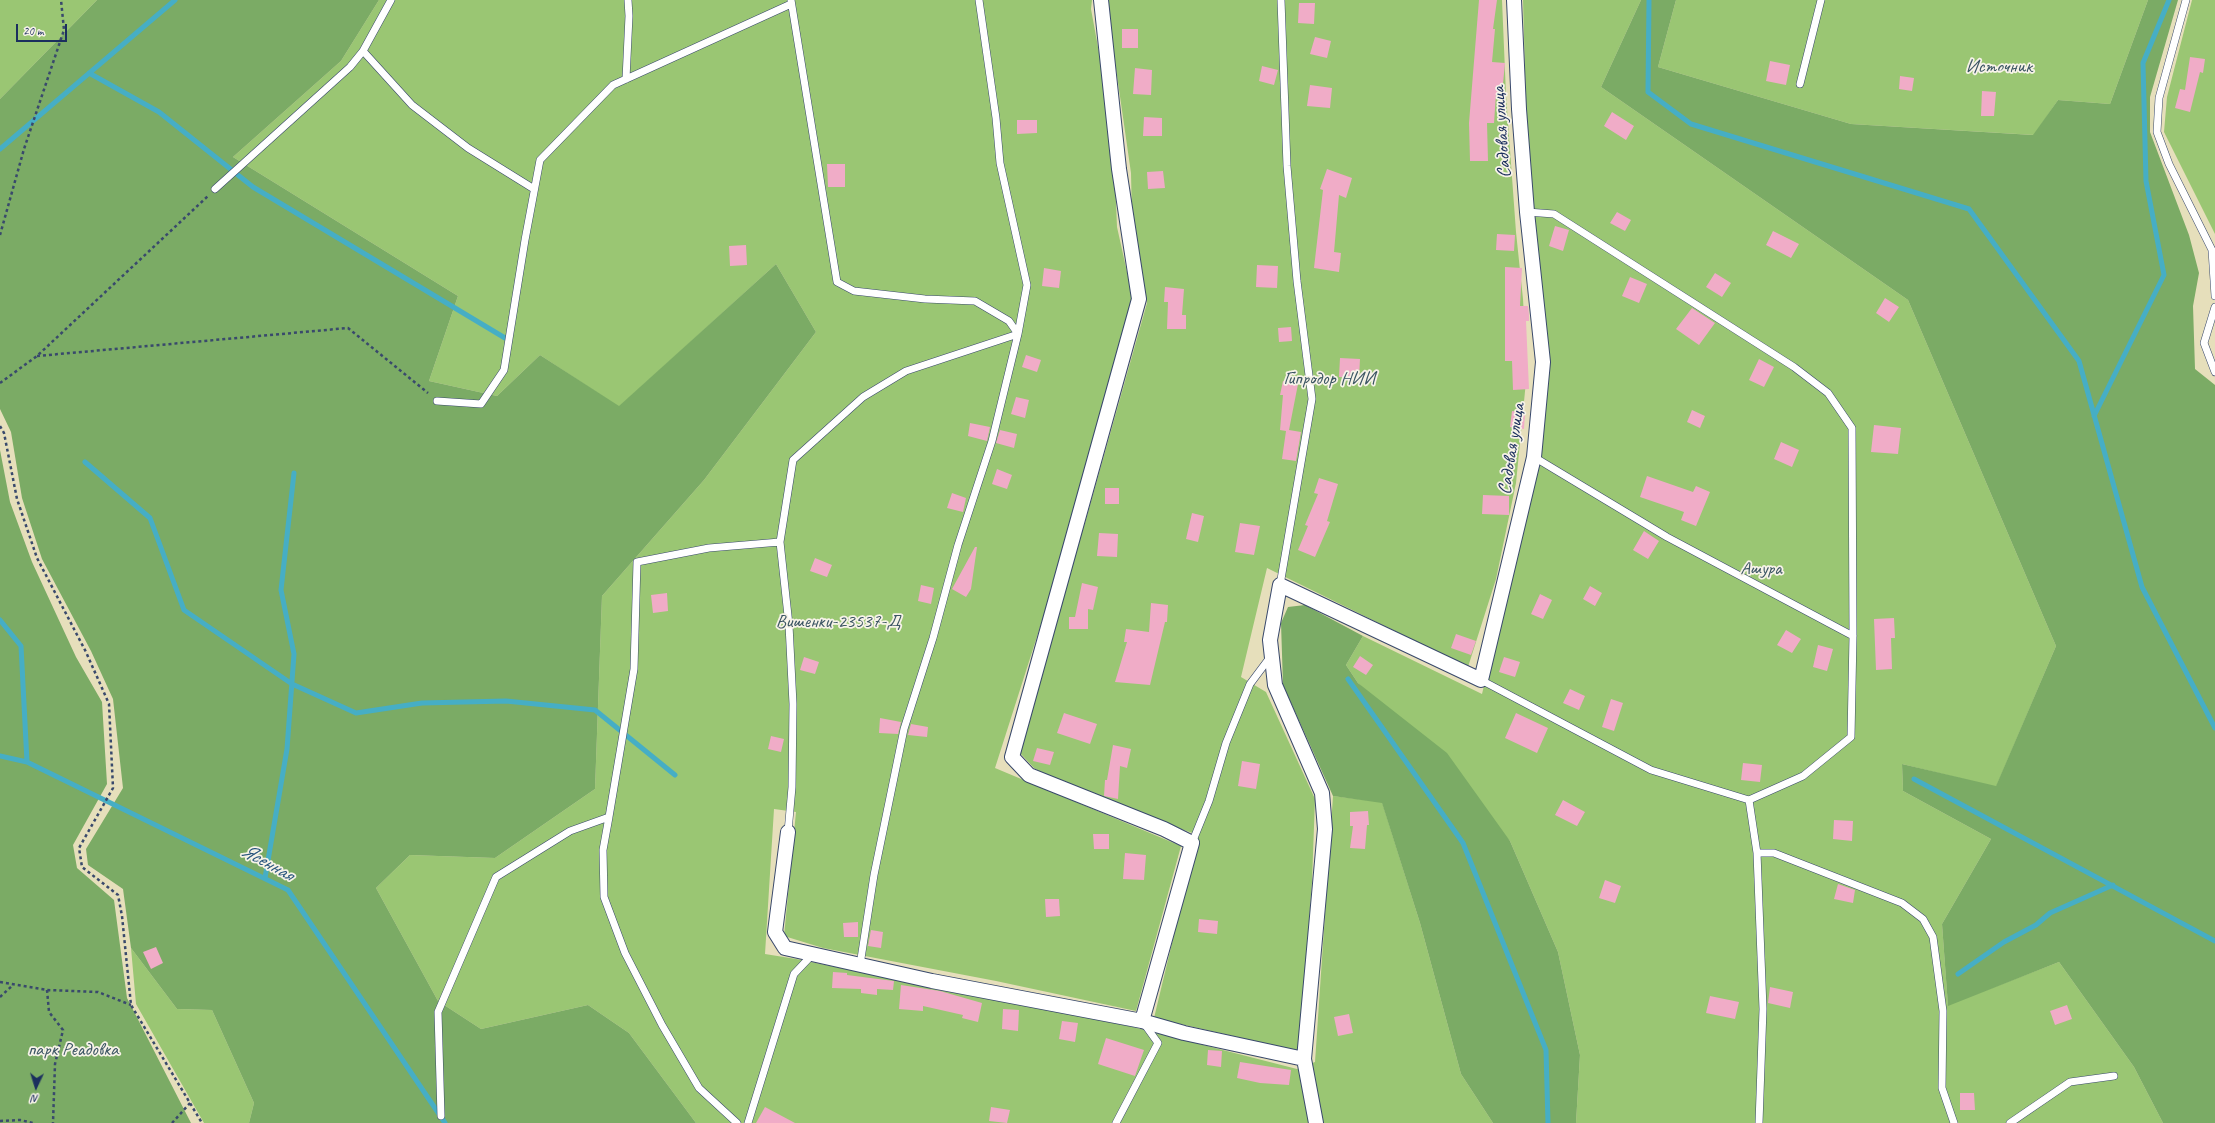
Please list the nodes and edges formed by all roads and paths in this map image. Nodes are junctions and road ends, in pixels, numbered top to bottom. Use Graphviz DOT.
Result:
graph roads {
  1 [pos="61,0"];
  2 [pos="391,0"];
  3 [pos="628,0"];
  4 [pos="979,0"];
  5 [pos="1101,0"];
  6 [pos="1281,0"];
  7 [pos="1514,0"];
  8 [pos="1821,0"];
  9 [pos="2186,0"];
  10 [pos="791,2"];
  11 [pos="363,51"];
  12 [pos="626,79"];
  13 [pos="1800,84"];
  14 [pos="216,189"];
  15 [pos="534,189"];
  16 [pos="1527,212"];
  17 [pos="0,235"];
  18 [pos="2215,296"];
  19 [pos="2215,307"];
  20 [pos="1018,334"];
  21 [pos="37,356"];
  22 [pos="2215,372"];
  23 [pos="0,383"];
  24 [pos="437,401"];
  25 [pos="0,426"];
  26 [pos="1534,457"];
  27 [pos="780,542"];
  28 [pos="1280,585"];
  29 [pos="1853,636"];
  30 [pos="1272,654"];
  31 [pos="1481,680"];
  32 [pos="1749,800"];
  33 [pos="609,816"];
  34 [pos="788,832"];
  35 [pos="1192,843"];
  36 [pos="1757,853"];
  37 [pos="812,955"];
  38 [pos="860,965"];
  39 [pos="0,982"];
  40 [pos="14,984"];
  41 [pos="47,990"];
  42 [pos="0,997"];
  43 [pos="131,1005"];
  44 [pos="1142,1021"];
  45 [pos="1304,1059"];
  46 [pos="2114,1076"];
  47 [pos="191,1102"];
  48 [pos="441,1116"];
  49 [pos="0,1121"];
  50 [pos="33,1123"];
  51 [pos="53,1123"];
  52 [pos="172,1123"];
  53 [pos="202,1123"];
  54 [pos="737,1123"];
  55 [pos="748,1123"];
  56 [pos="1116,1123"];
  57 [pos="1316,1123"];
  58 [pos="1758,1123"];
  59 [pos="1954,1123"];
  60 [pos="2010,1123"];
  1 -- 17 [label="path"];
  2 -- 11 [label="lane"];
  3 -- 12 [label="lane"];
  4 -- 20 [label="lane"];
  5 -- 35 [label="street"];
  6 -- 28 [label="lane"];
  7 -- 16 [label="street, Садовая улица"];
  8 -- 13 [label="lane"];
  9 -- 18 [label="lane"];
  10 -- 12 [label="lane"];
  10 -- 20 [label="lane"];
  11 -- 14 [label="lane"];
  11 -- 15 [label="lane"];
  12 -- 15 [label="lane"];
  14 -- 21 [label="path"];
  15 -- 24 [label="lane"];
  16 -- 26 [label="street, Садовая улица"];
  16 -- 29 [label="lane"];
  19 -- 22 [label="lane"];
  20 -- 27 [label="lane"];
  20 -- 38 [label="lane"];
  21 -- 23 [label="path"];
  21 -- 24 [label="path"];
  25 -- 43 [label="path"];
  26 -- 29 [label="lane"];
  26 -- 31 [label="street, Садовая улица"];
  27 -- 33 [label="lane"];
  27 -- 34 [label="lane"];
  28 -- 30 [label="street"];
  28 -- 31 [label="street"];
  29 -- 32 [label="lane"];
  30 -- 35 [label="lane"];
  30 -- 45 [label="street"];
  31 -- 32 [label="lane"];
  32 -- 36 [label="lane"];
  33 -- 48 [label="lane"];
  33 -- 54 [label="lane"];
  34 -- 37 [label="street"];
  35 -- 44 [label="street"];
  36 -- 58 [label="lane"];
  36 -- 59 [label="lane"];
  37 -- 38 [label="street"];
  37 -- 55 [label="lane"];
  38 -- 44 [label="street"];
  39 -- 40 [label="path"];
  40 -- 41 [label="path"];
  40 -- 42 [label="path"];
  41 -- 43 [label="path"];
  41 -- 51 [label="path"];
  43 -- 47 [label="path"];
  44 -- 45 [label="street"];
  44 -- 56 [label="lane"];
  45 -- 57 [label="street"];
  46 -- 60 [label="lane"];
  47 -- 52 [label="path"];
  47 -- 53 [label="path"];
  49 -- 50 [label="path"];
}
